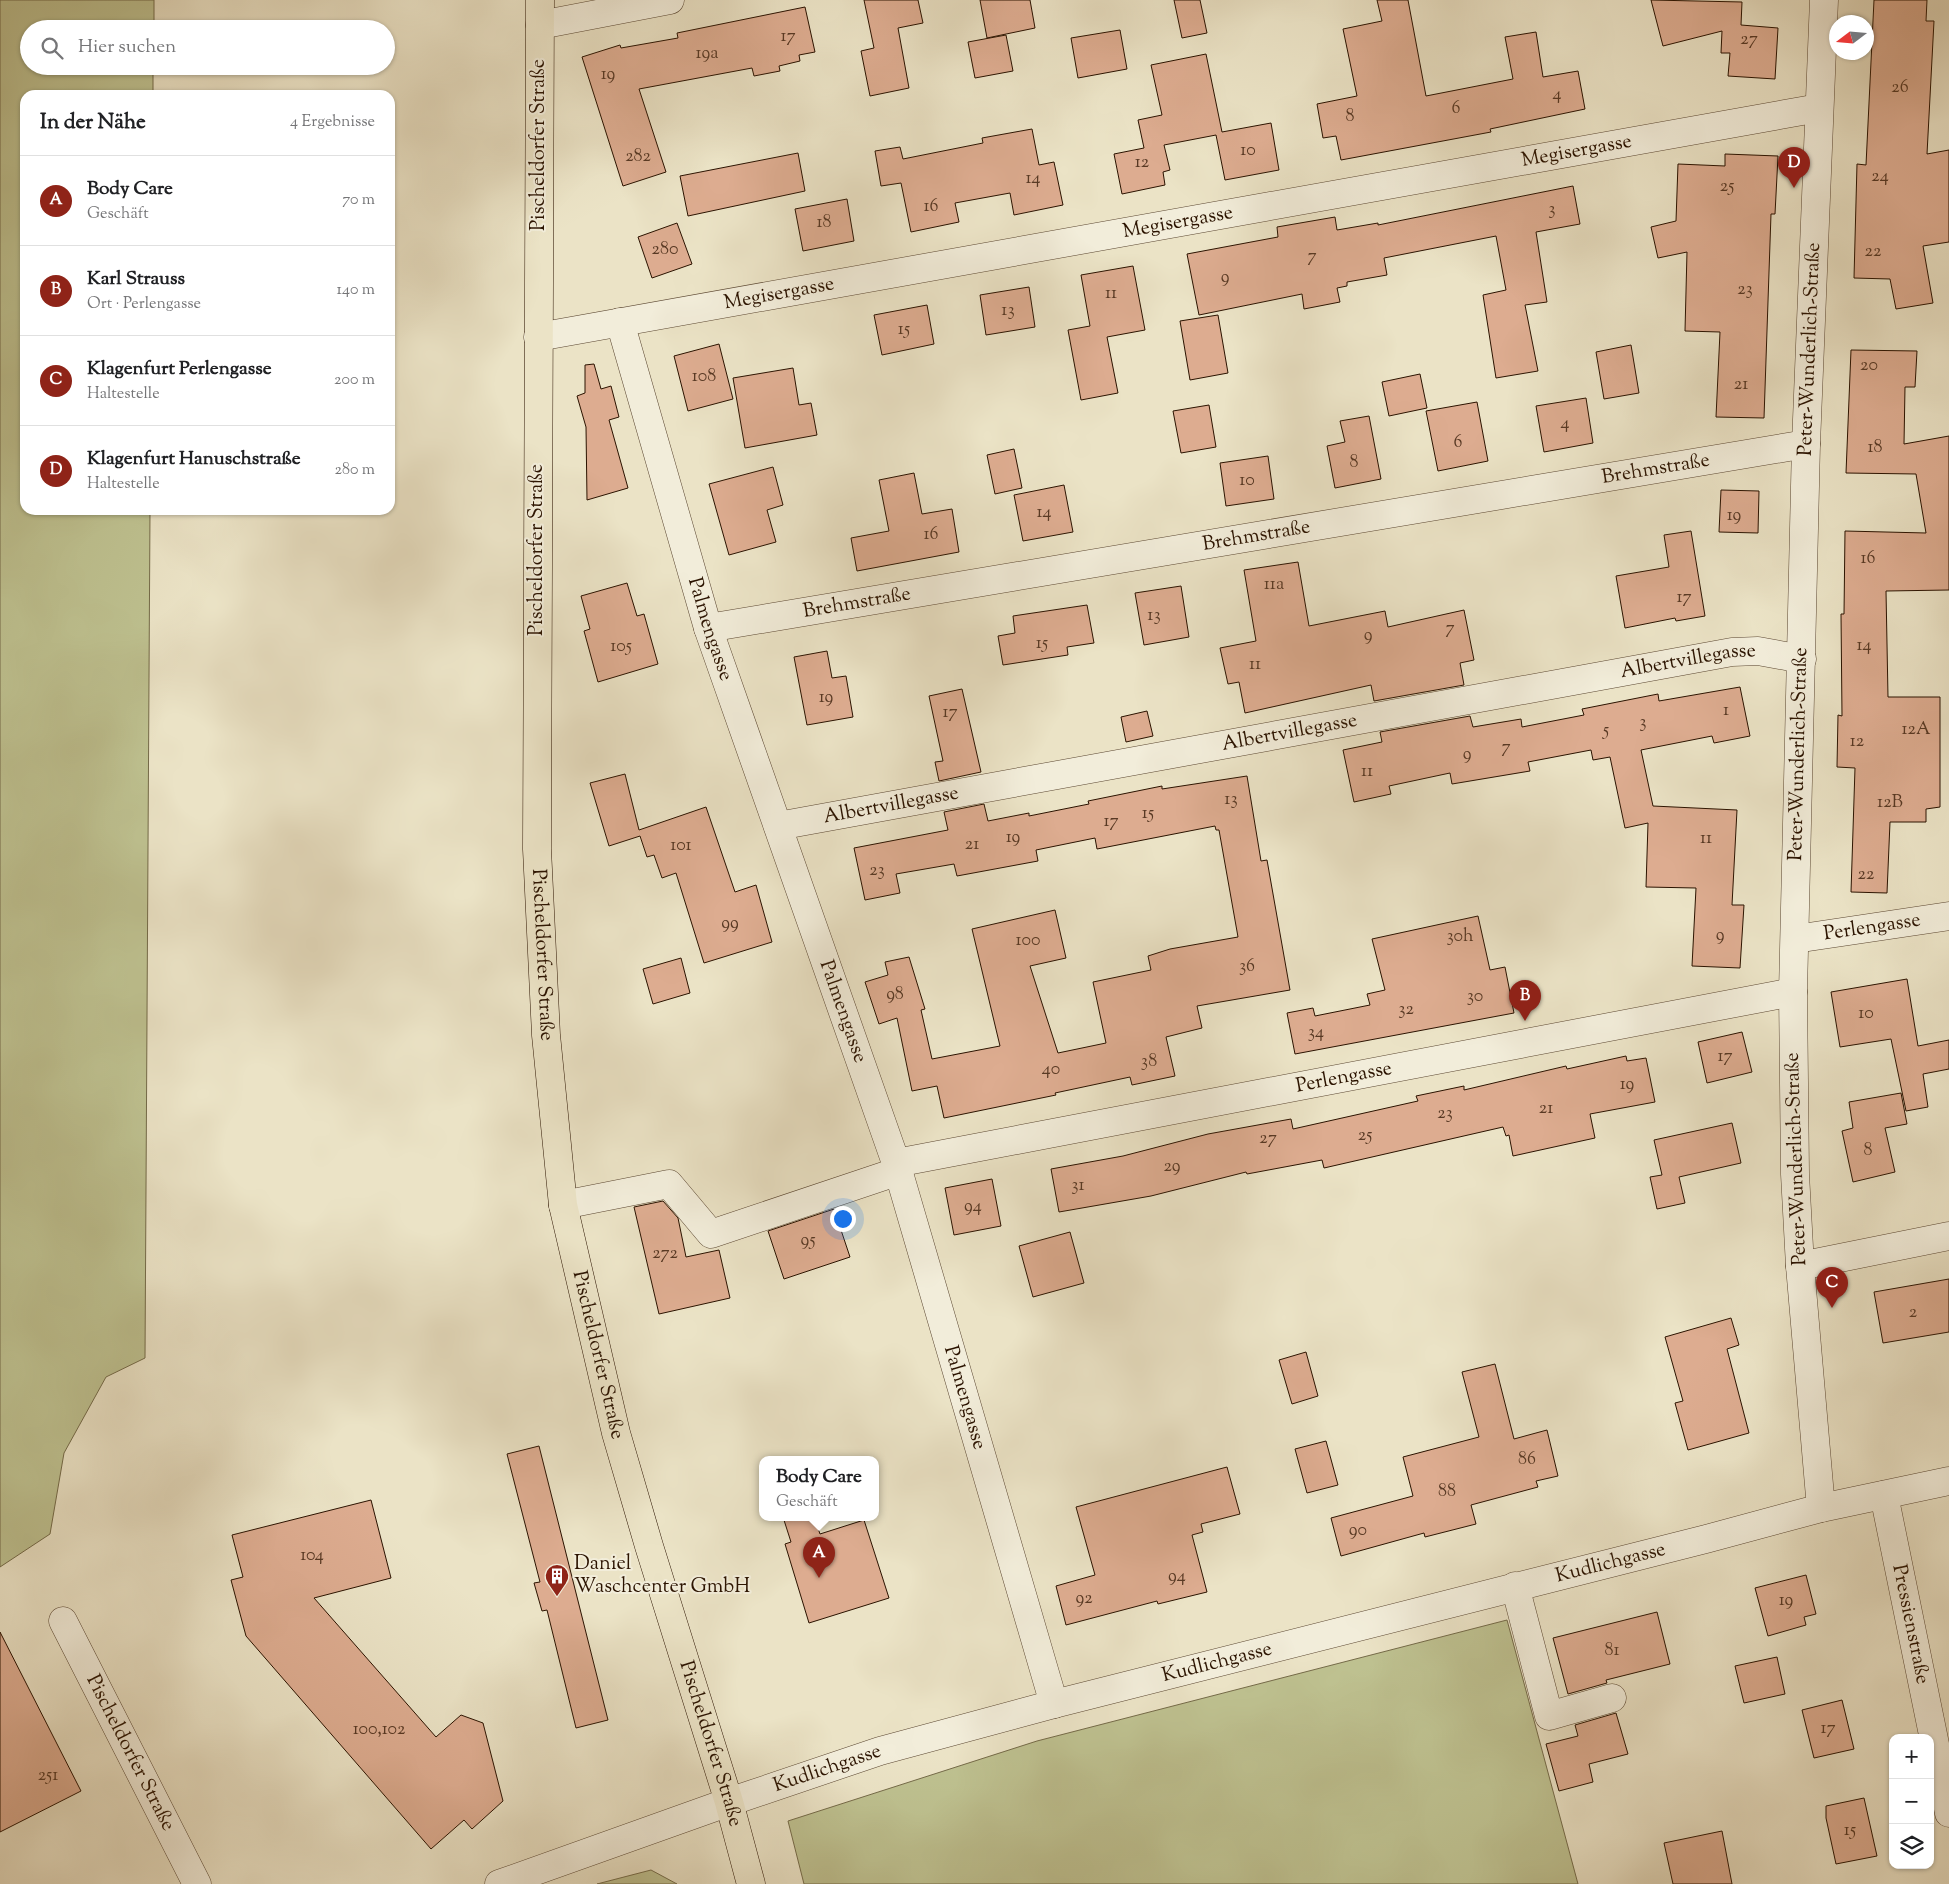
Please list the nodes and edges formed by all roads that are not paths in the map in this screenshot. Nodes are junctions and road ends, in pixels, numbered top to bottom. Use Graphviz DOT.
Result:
graph roads {
  1 [pos="670,0"];
  2 [pos="1824,0"];
  3 [pos="540,13"];
  4 [pos="1819,108"];
  5 [pos="620,322"];
  6 [pos="538,337"];
  7 [pos="1806,444"];
  8 [pos="708,628"];
  9 [pos="1802,659"];
  10 [pos="778,826"];
  11 [pos="1949,916"];
  12 [pos="1795,939"];
  13 [pos="1793,992"];
  14 [pos="897,1167"];
  15 [pos="563,1205"];
  16 [pos="1949,1236"];
  17 [pos="1800,1266"];
  18 [pos="1949,1481"];
  19 [pos="1884,1496"];
  20 [pos="1821,1508"];
  21 [pos="1515,1586"];
  22 [pos="64,1620"];
  23 [pos="1612,1698"];
  24 [pos="1054,1704"];
  25 [pos="730,1802"];
  26 [pos="1949,1813"];
  27 [pos="197,1884"];
  28 [pos="499,1884"];
  29 [pos="751,1884"];
  1 -- 3 [label="street"];
  2 -- 4 [label="street, Peter-Wunderlich-Straße"];
  3 -- 6 [label="main road, Pischeldorfer Straße"];
  4 -- 5 [label="street, Megisergasse"];
  4 -- 7 [label="street, Peter-Wunderlich-Straße"];
  5 -- 6 [label="street, Megisergasse"];
  5 -- 8 [label="street, Palmengasse"];
  6 -- 15 [label="main road, Pischeldorfer Straße"];
  7 -- 8 [label="street, Brehmstraße"];
  7 -- 9 [label="street, Peter-Wunderlich-Straße"];
  8 -- 10 [label="street, Palmengasse"];
  9 -- 10 [label="street, Albertvillegasse"];
  9 -- 12 [label="street, Peter-Wunderlich-Straße"];
  10 -- 14 [label="street, Palmengasse"];
  11 -- 12 [label="street, Perlengasse"];
  12 -- 13 [label="street, Peter-Wunderlich-Straße"];
  13 -- 14 [label="street, Perlengasse"];
  13 -- 17 [label="street, Peter-Wunderlich-Straße"];
  14 -- 15 [label="street, Perlengasse"];
  14 -- 24 [label="street, Palmengasse"];
  15 -- 25 [label="main road, Pischeldorfer Straße"];
  16 -- 17 [label="street"];
  17 -- 20 [label="street, Peter-Wunderlich-Straße"];
  18 -- 19 [label="street, Kudlichgasse"];
  19 -- 20 [label="street, Kudlichgasse"];
  19 -- 26 [label="street, Pressienstraße"];
  20 -- 21 [label="street, Kudlichgasse"];
  21 -- 23 [label="street"];
  21 -- 24 [label="street, Kudlichgasse"];
  22 -- 27 [label="street, Pischeldorfer Straße"];
  24 -- 25 [label="street, Kudlichgasse"];
  25 -- 28 [label="street, Kudlichgasse"];
  25 -- 29 [label="main road, Pischeldorfer Straße"];
}
